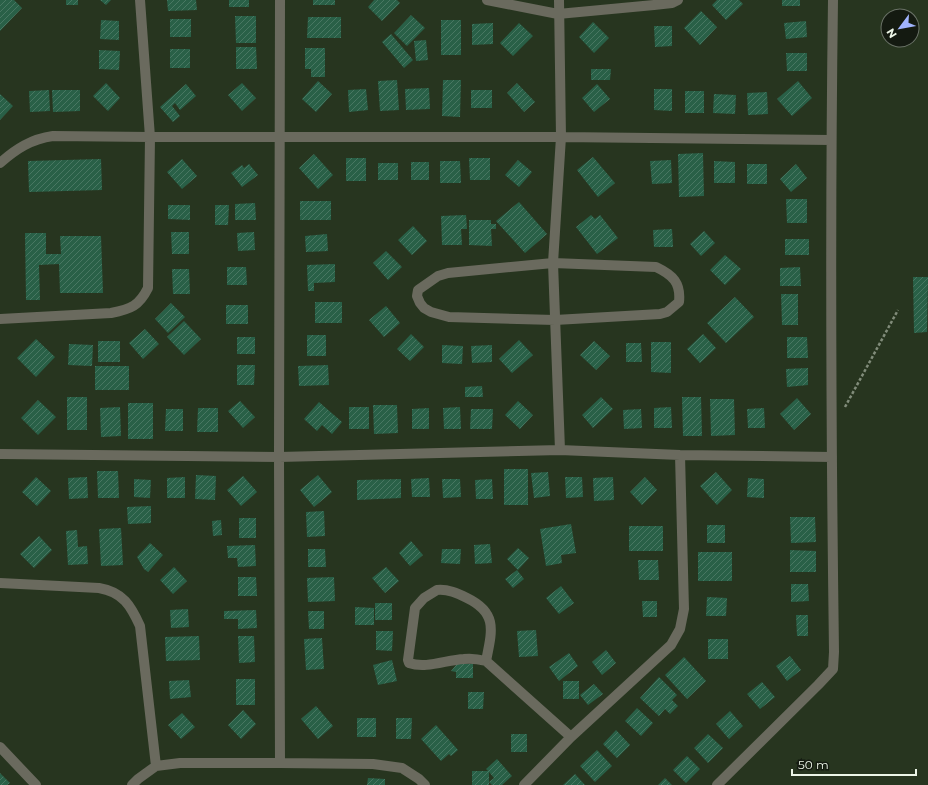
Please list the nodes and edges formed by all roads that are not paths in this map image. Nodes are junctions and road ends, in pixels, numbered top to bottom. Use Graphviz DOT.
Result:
graph roads {
  1 [pos="140,0"];
  2 [pos="280,0"];
  3 [pos="487,0"];
  4 [pos="559,0"];
  5 [pos="678,0"];
  6 [pos="833,0"];
  7 [pos="558,14"];
  8 [pos="150,137"];
  9 [pos="280,137"];
  10 [pos="562,137"];
  11 [pos="831,140"];
  12 [pos="0,163"];
  13 [pos="552,263"];
  14 [pos="0,319"];
  15 [pos="554,320"];
  16 [pos="560,450"];
  17 [pos="0,454"];
  18 [pos="680,455"];
  19 [pos="279,457"];
  20 [pos="832,457"];
  21 [pos="0,583"];
  22 [pos="486,661"];
  23 [pos="571,737"];
  24 [pos="0,747"];
  25 [pos="280,763"];
  26 [pos="156,766"];
  27 [pos="36,785"];
  28 [pos="132,785"];
  29 [pos="425,785"];
  30 [pos="524,785"];
  31 [pos="717,785"];
  1 -- 8 [label="street"];
  2 -- 9 [label="street"];
  3 -- 7 [label="street"];
  4 -- 7 [label="street"];
  5 -- 7 [label="street"];
  6 -- 11 [label="street"];
  7 -- 10 [label="street"];
  8 -- 9 [label="street"];
  8 -- 12 [label="street"];
  8 -- 14 [label="street"];
  9 -- 10 [label="street"];
  9 -- 19 [label="street"];
  10 -- 11 [label="street"];
  10 -- 13 [label="street"];
  11 -- 20 [label="street"];
  13 -- 15 [label="street"];
  13 -- 15 [label="street"];
  13 -- 15 [label="street"];
  15 -- 16 [label="street"];
  16 -- 18 [label="street"];
  16 -- 19 [label="street"];
  17 -- 19 [label="street"];
  18 -- 20 [label="street"];
  18 -- 23 [label="street"];
  19 -- 25 [label="street"];
  20 -- 31 [label="street"];
  21 -- 26 [label="street"];
  22 -- 22 [label="street"];
  22 -- 23 [label="street"];
  23 -- 30 [label="street"];
  24 -- 27 [label="street"];
  25 -- 26 [label="street"];
  25 -- 29 [label="street"];
  26 -- 28 [label="street"];
}
